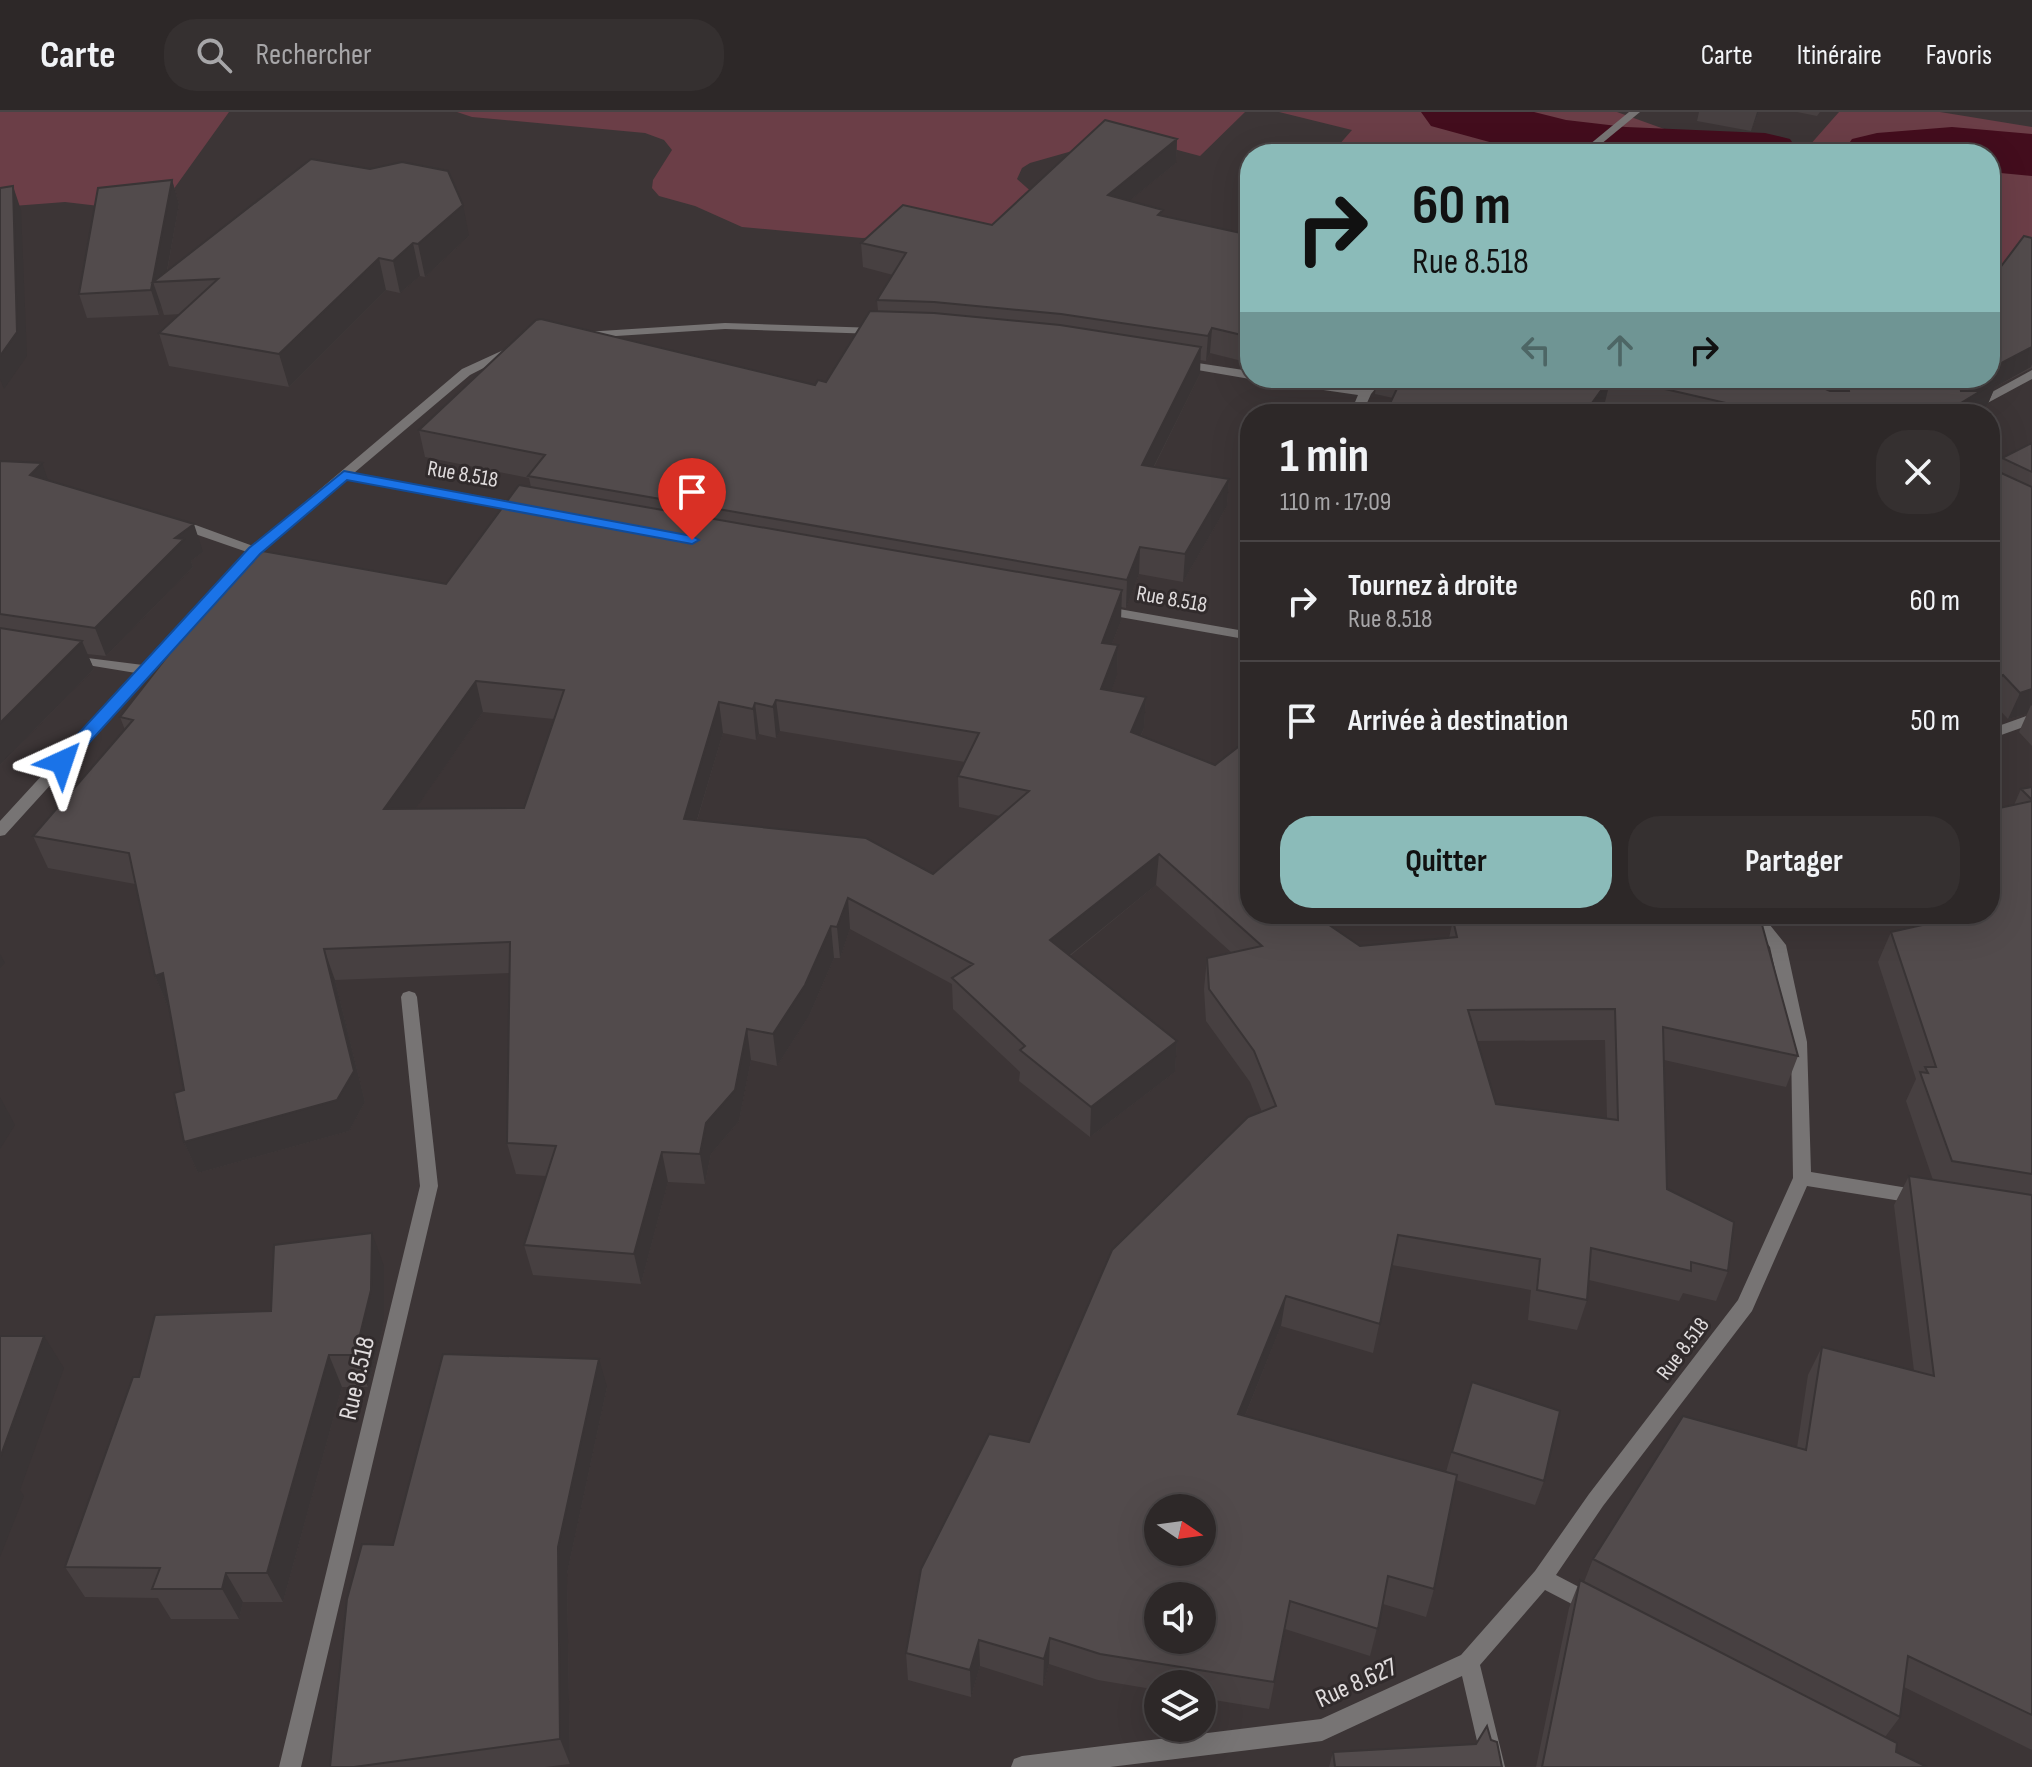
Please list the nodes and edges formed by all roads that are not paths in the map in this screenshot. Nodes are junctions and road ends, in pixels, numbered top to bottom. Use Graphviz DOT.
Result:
graph roads {
  1 [pos="1635,112"];
  2 [pos="1595,144"];
  3 [pos="890,332"];
  4 [pos="578,336"];
  5 [pos="536,341"];
  6 [pos="1162,361"];
  7 [pos="1240,373"];
  8 [pos="2032,374"];
  9 [pos="1333,388"];
  10 [pos="1369,388"];
  11 [pos="1365,393"];
  12 [pos="1360,404"];
  13 [pos="1976,404"];
  14 [pos="344,475"];
  15 [pos="540,511"];
  16 [pos="168,520"];
  17 [pos="255,551"];
  18 [pos="1079,606"];
  19 [pos="1240,634"];
  20 [pos="58,656"];
  21 [pos="146,670"];
  22 [pos="2032,719"];
  23 [pos="2000,730"];
  24 [pos="0,831"];
  25 [pos="1760,924"];
  26 [pos="409,997"];
  27 [pos="1802,1178"];
  28 [pos="1940,1201"];
  29 [pos="1542,1578"];
  30 [pos="1612,1615"];
  31 [pos="1469,1662"];
  32 [pos="290,1767"];
  33 [pos="1022,1767"];
  34 [pos="1494,1767"];
  1 -- 2 [label="street"];
  3 -- 4 [label="street"];
  5 -- 14 [label="street"];
  6 -- 7 [label="street"];
  8 -- 13 [label="street"];
  9 -- 11 [label="street"];
  10 -- 11 [label="street"];
  11 -- 12 [label="street"];
  14 -- 15 [label="street, Rue 8.518"];
  14 -- 17 [label="street"];
  16 -- 17 [label="street"];
  17 -- 21 [label="street"];
  18 -- 19 [label="street, Rue 8.518"];
  20 -- 21 [label="street"];
  21 -- 24 [label="street"];
  22 -- 23 [label="street"];
  25 -- 27 [label="street, Rue 8.518"];
  26 -- 32 [label="street, Rue 8.518"];
  27 -- 28 [label="street"];
  27 -- 29 [label="street, Rue 8.518"];
  29 -- 30 [label="street"];
  29 -- 31 [label="street, Rue 8.518"];
  31 -- 33 [label="street, Rue 8.627"];
  31 -- 34 [label="street"];
}
